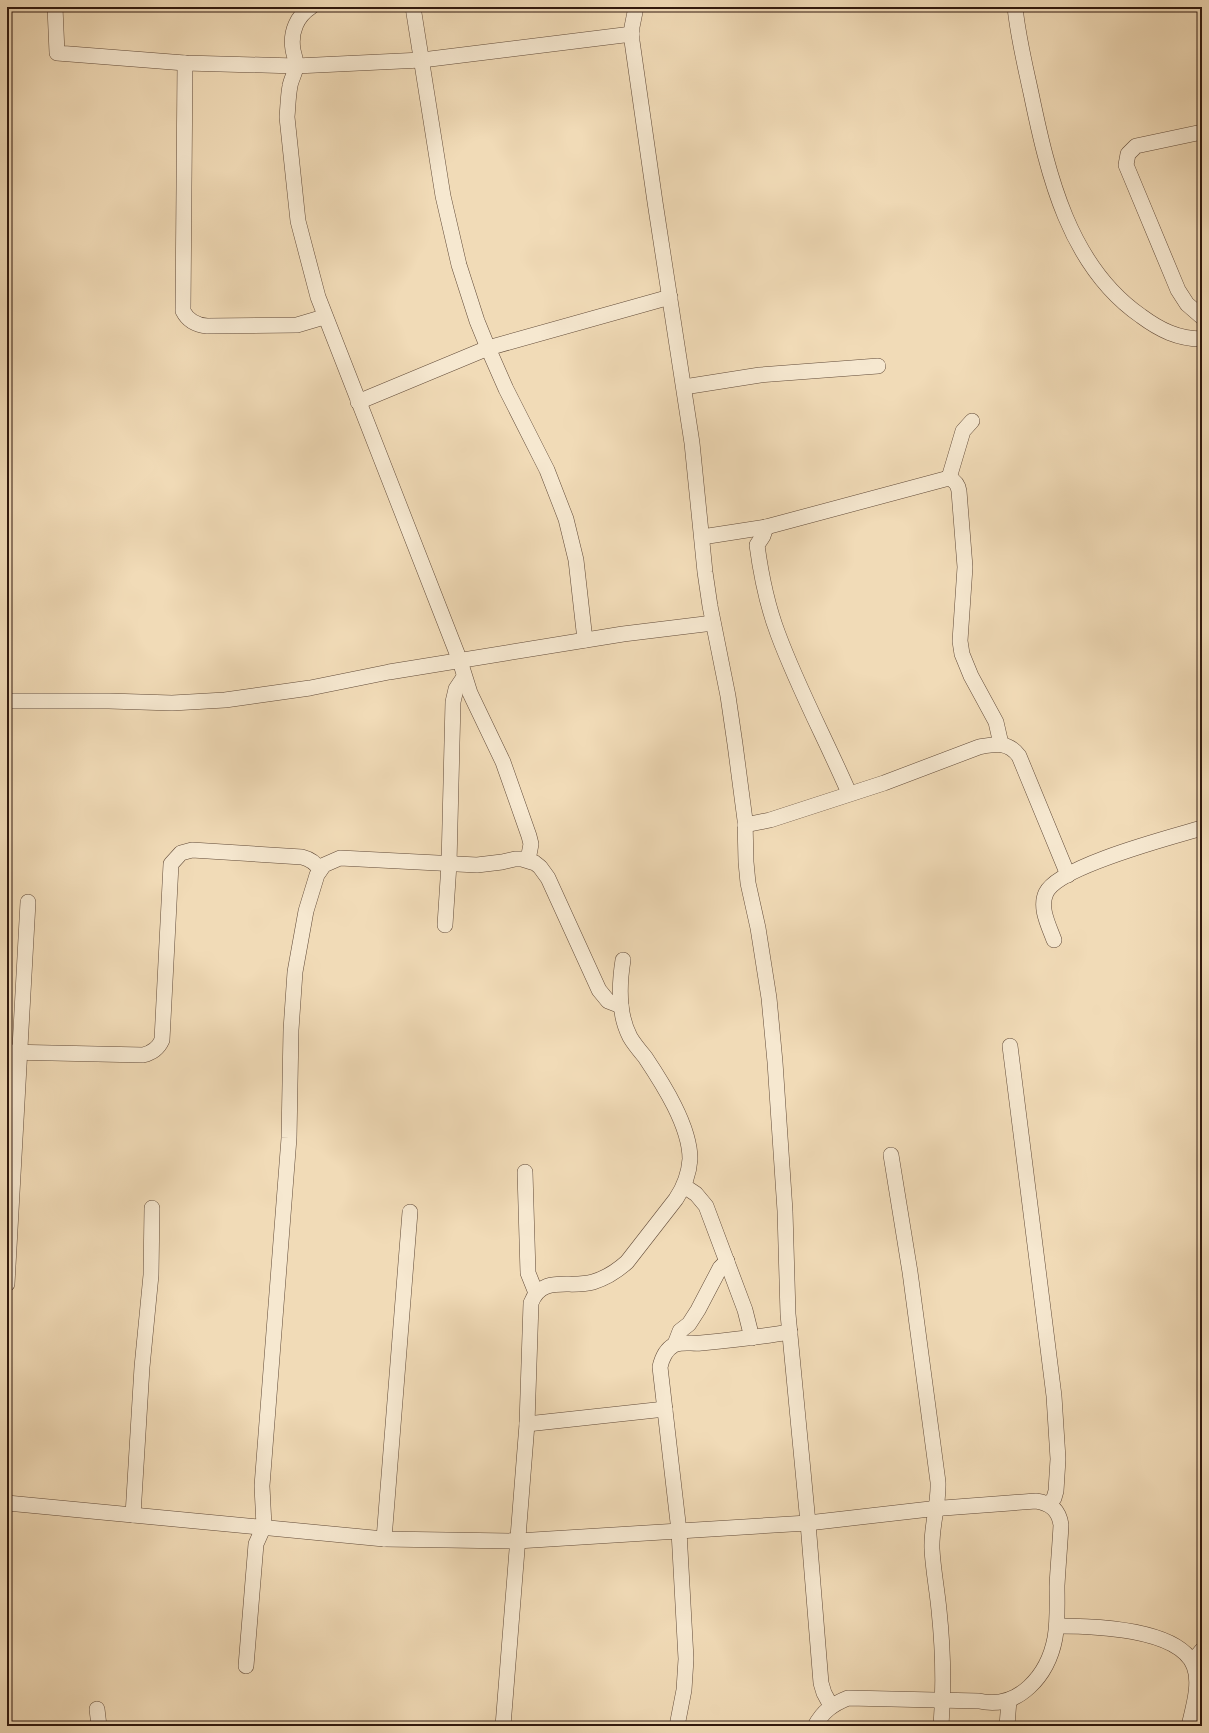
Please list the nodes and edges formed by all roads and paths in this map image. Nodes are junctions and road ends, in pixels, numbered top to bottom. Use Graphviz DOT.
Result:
graph roads {
  1 [pos="55,7"];
  2 [pos="312,7"];
  3 [pos="413,7"];
  4 [pos="636,7"];
  5 [pos="1015,7"];
  6 [pos="632,34"];
  7 [pos="422,60"];
  8 [pos="185,63"];
  9 [pos="296,66"];
  10 [pos="1202,132"];
  11 [pos="670,297"];
  12 [pos="324,317"];
  13 [pos="1202,317"];
  14 [pos="1202,339"];
  15 [pos="488,348"];
  16 [pos="878,366"];
  17 [pos="684,387"];
  18 [pos="358,402"];
  19 [pos="972,421"];
  20 [pos="949,478"];
  21 [pos="766,527"];
  22 [pos="702,537"];
  23 [pos="713,623"];
  24 [pos="585,640"];
  25 [pos="460,661"];
  26 [pos="464,678"];
  27 [pos="7,701"];
  28 [pos="1001,744"];
  29 [pos="850,793"];
  30 [pos="745,825"];
  31 [pos="1202,828"];
  32 [pos="528,860"];
  33 [pos="449,864"];
  34 [pos="320,870"];
  35 [pos="1071,874"];
  36 [pos="28,902"];
  37 [pos="445,925"];
  38 [pos="1054,940"];
  39 [pos="624,960"];
  40 [pos="621,1006"];
  41 [pos="1010,1046"];
  42 [pos="13,1052"];
  43 [pos="891,1155"];
  44 [pos="525,1172"];
  45 [pos="684,1186"];
  46 [pos="152,1208"];
  47 [pos="410,1212"];
  48 [pos="727,1261"];
  49 [pos="7,1284"];
  50 [pos="536,1293"];
  51 [pos="790,1332"];
  52 [pos="752,1338"];
  53 [pos="675,1344"];
  54 [pos="665,1409"];
  55 [pos="527,1424"];
  56 [pos="7,1502"];
  57 [pos="1049,1504"];
  58 [pos="937,1509"];
  59 [pos="133,1515"];
  60 [pos="808,1523"];
  61 [pos="264,1526"];
  62 [pos="679,1531"];
  63 [pos="384,1539"];
  64 [pos="518,1541"];
  65 [pos="1056,1626"];
  66 [pos="1196,1654"];
  67 [pos="246,1666"];
  68 [pos="943,1700"];
  69 [pos="1009,1700"];
  70 [pos="831,1706"];
  71 [pos="97,1709"];
  72 [pos="99,1726"];
  73 [pos="503,1726"];
  74 [pos="677,1726"];
  75 [pos="815,1726"];
  76 [pos="941,1726"];
  77 [pos="1007,1726"];
  78 [pos="1189,1726"];
  1 -- 8 [label="street"];
  2 -- 9 [label="street"];
  3 -- 7 [label="street"];
  4 -- 6 [label="street"];
  5 -- 14 [label="street"];
  6 -- 7 [label="street"];
  6 -- 11 [label="street"];
  7 -- 9 [label="street"];
  7 -- 15 [label="street"];
  8 -- 9 [label="street"];
  8 -- 12 [label="street"];
  9 -- 12 [label="street"];
  10 -- 13 [label="street"];
  11 -- 15 [label="street"];
  11 -- 17 [label="street"];
  12 -- 18 [label="street"];
  15 -- 18 [label="street"];
  15 -- 24 [label="street"];
  16 -- 17 [label="street"];
  17 -- 22 [label="street"];
  18 -- 25 [label="street"];
  19 -- 20 [label="street"];
  20 -- 21 [label="street"];
  20 -- 28 [label="street"];
  21 -- 22 [label="street"];
  21 -- 29 [label="street"];
  22 -- 23 [label="street"];
  23 -- 24 [label="street"];
  23 -- 30 [label="street"];
  24 -- 25 [label="street"];
  25 -- 26 [label="street"];
  25 -- 27 [label="street"];
  26 -- 32 [label="street"];
  26 -- 33 [label="street"];
  28 -- 29 [label="street"];
  28 -- 35 [label="street"];
  29 -- 30 [label="street"];
  30 -- 51 [label="street"];
  31 -- 35 [label="street"];
  32 -- 33 [label="street"];
  32 -- 40 [label="street"];
  33 -- 34 [label="street"];
  33 -- 37 [label="street"];
  34 -- 42 [label="street"];
  34 -- 61 [label="street"];
  35 -- 38 [label="street"];
  36 -- 42 [label="street"];
  39 -- 40 [label="street"];
  40 -- 45 [label="street"];
  41 -- 57 [label="street"];
  42 -- 49 [label="street"];
  43 -- 58 [label="street"];
  44 -- 50 [label="street"];
  45 -- 48 [label="street"];
  45 -- 50 [label="street"];
  46 -- 59 [label="street"];
  47 -- 63 [label="street"];
  48 -- 52 [label="street"];
  48 -- 53 [label="street"];
  50 -- 55 [label="street"];
  51 -- 52 [label="street"];
  51 -- 60 [label="street"];
  52 -- 53 [label="street"];
  53 -- 54 [label="street"];
  54 -- 55 [label="street"];
  54 -- 62 [label="street"];
  55 -- 64 [label="street"];
  56 -- 59 [label="street"];
  57 -- 58 [label="street"];
  57 -- 65 [label="street"];
  58 -- 60 [label="street"];
  58 -- 68 [label="street"];
  59 -- 61 [label="street"];
  60 -- 62 [label="street"];
  60 -- 70 [label="street"];
  61 -- 63 [label="street"];
  61 -- 67 [label="street"];
  62 -- 64 [label="street"];
  62 -- 74 [label="street"];
  63 -- 64 [label="street"];
  64 -- 73 [label="street"];
  65 -- 66 [label="street"];
  65 -- 69 [label="street"];
  66 -- 78 [label="street"];
  68 -- 69 [label="street"];
  68 -- 70 [label="street"];
  68 -- 76 [label="street"];
  69 -- 77 [label="street"];
  70 -- 75 [label="street"];
  71 -- 72 [label="street"];
}
